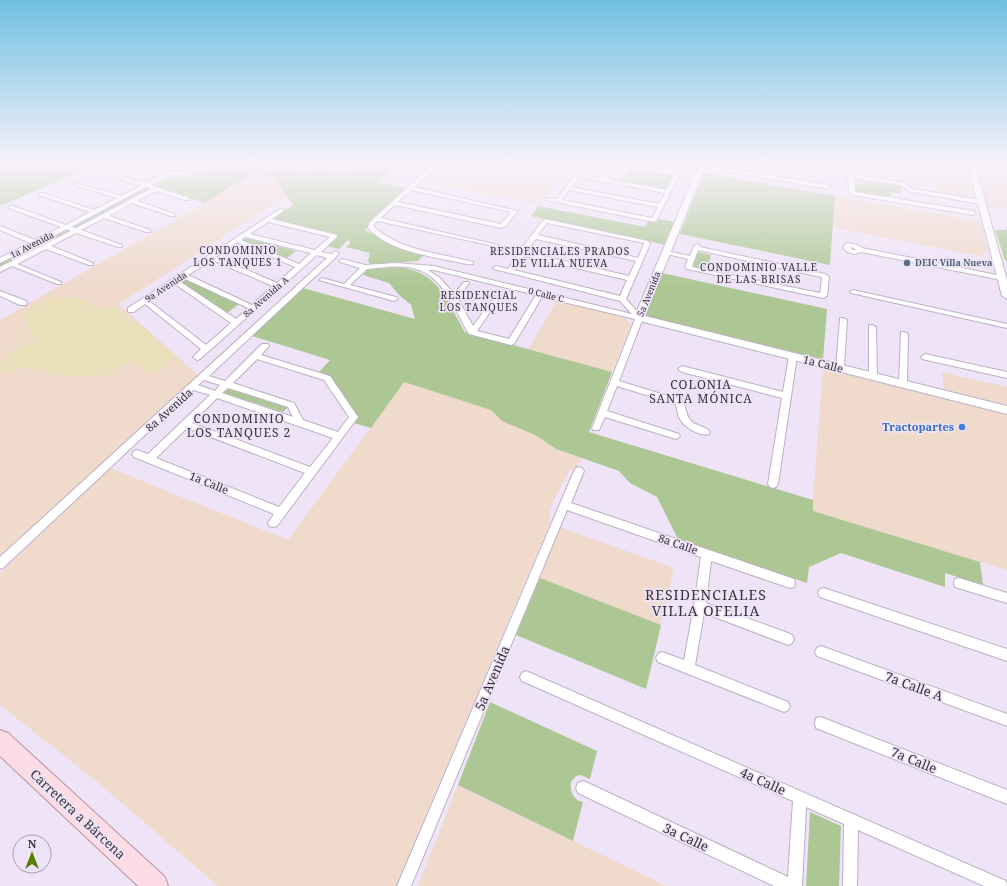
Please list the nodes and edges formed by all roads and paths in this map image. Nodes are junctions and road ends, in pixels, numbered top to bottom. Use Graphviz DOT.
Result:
graph roads {
  1 [pos="70,203"];
  2 [pos="112,203"];
  3 [pos="127,203"];
  4 [pos="138,203"];
  5 [pos="396,203"];
  6 [pos="398,203"];
  7 [pos="482,203"];
  8 [pos="570,203"];
  9 [pos="648,203"];
  10 [pos="686,203"];
  11 [pos="915,203"];
  12 [pos="959,203"];
  13 [pos="981,203"];
  14 [pos="662,206"];
  15 [pos="11,207"];
  16 [pos="282,210"];
  17 [pos="961,211"];
  18 [pos="96,212"];
  19 [pos="973,213"];
  20 [pos="104,216"];
  21 [pos="173,216"];
  22 [pos="377,219"];
  23 [pos="268,220"];
  24 [pos="67,227"];
  25 [pos="0,228"];
  26 [pos="76,230"];
  27 [pos="148,231"];
  28 [pos="245,235"];
  29 [pos="533,236"];
  30 [pos="237,240"];
  31 [pos="36,243"];
  32 [pos="45,246"];
  33 [pos="120,246"];
  34 [pos="496,246"];
  35 [pos="860,250"];
  36 [pos="666,251"];
  37 [pos="695,252"];
  38 [pos="521,253"];
  39 [pos="314,255"];
  40 [pos="211,257"];
  41 [pos="444,257"];
  42 [pos="1,259"];
  43 [pos="640,260"];
  44 [pos="342,261"];
  45 [pos="471,263"];
  46 [pos="12,264"];
  47 [pos="91,264"];
  48 [pos="300,267"];
  49 [pos="365,267"];
  50 [pos="496,268"];
  51 [pos="431,269"];
  52 [pos="0,270"];
  53 [pos="509,272"];
  54 [pos="184,276"];
  55 [pos="1002,278"];
  56 [pos="630,279"];
  57 [pos="322,280"];
  58 [pos="175,281"];
  59 [pos="59,283"];
  60 [pos="466,283"];
  61 [pos="278,286"];
  62 [pos="346,286"];
  63 [pos="500,292"];
  64 [pos="852,292"];
  65 [pos="0,293"];
  66 [pos="540,294"];
  67 [pos="1007,296"];
  68 [pos="455,298"];
  69 [pos="622,299"];
  70 [pos="394,300"];
  71 [pos="146,301"];
  72 [pos="23,303"];
  73 [pos="253,308"];
  74 [pos="131,310"];
  75 [pos="639,318"];
  76 [pos="843,320"];
  77 [pos="236,323"];
  78 [pos="1007,326"];
  79 [pos="872,327"];
  80 [pos="472,332"];
  81 [pos="904,334"];
  82 [pos="265,346"];
  83 [pos="206,349"];
  84 [pos="256,356"];
  85 [pos="792,356"];
  86 [pos="197,357"];
  87 [pos="925,357"];
  88 [pos="840,368"];
  89 [pos="682,369"];
  90 [pos="1007,375"];
  91 [pos="204,377"];
  92 [pos="874,377"];
  93 [pos="614,382"];
  94 [pos="228,383"];
  95 [pos="904,384"];
  96 [pos="194,387"];
  97 [pos="216,394"];
  98 [pos="786,396"];
  99 [pos="1007,410"];
  100 [pos="602,413"];
  101 [pos="299,421"];
  102 [pos="185,424"];
  103 [pos="596,428"];
  104 [pos="706,432"];
  105 [pos="339,436"];
  106 [pos="676,436"];
  107 [pos="137,454"];
  108 [pos="149,459"];
  109 [pos="580,471"];
  110 [pos="312,472"];
  111 [pos="773,484"];
  112 [pos="565,505"];
  113 [pos="281,512"];
  114 [pos="273,523"];
  115 [pos="707,554"];
  116 [pos="0,564"];
  117 [pos="790,583"];
  118 [pos="959,583"];
  119 [pos="824,593"];
  120 [pos="1007,598"];
  121 [pos="700,606"];
  122 [pos="788,639"];
  123 [pos="821,652"];
  124 [pos="1007,655"];
  125 [pos="662,658"];
  126 [pos="688,668"];
  127 [pos="526,676"];
  128 [pos="784,706"];
  129 [pos="1007,720"];
  130 [pos="821,723"];
  131 [pos="0,741"];
  132 [pos="582,788"];
  133 [pos="800,797"];
  134 [pos="1007,797"];
  135 [pos="851,820"];
  136 [pos="156,886"];
  137 [pos="404,886"];
  138 [pos="790,886"];
  139 [pos="795,886"];
  140 [pos="850,886"];
  141 [pos="1001,886"];
  1 -- 18 [label="street"];
  2 -- 18 [label="street, 1a Avenida"];
  3 -- 20 [label="street, 1a Avenida"];
  4 -- 21 [label="street"];
  5 -- 22 [label="street"];
  6 -- 7 [label="street"];
  8 -- 14 [label="street"];
  9 -- 14 [label="street"];
  10 -- 36 [label="street, 5a Avenida"];
  11 -- 17 [label="street"];
  12 -- 17 [label="street"];
  13 -- 55 [label="street"];
  15 -- 24 [label="street"];
  16 -- 23 [label="street, 9a Avenida"];
  17 -- 19 [label="street"];
  18 -- 24 [label="street, 1a Avenida"];
  20 -- 26 [label="street, 1a Avenida"];
  20 -- 27 [label="street"];
  22 -- 34 [label="street"];
  22 -- 41 [label="street"];
  23 -- 28 [label="street, 9a Avenida"];
  23 -- 39 [label="street, 8a Avenida A"];
  24 -- 26 [label="street"];
  24 -- 31 [label="street, 1a Avenida"];
  25 -- 31 [label="street"];
  26 -- 32 [label="street, 1a Avenida"];
  26 -- 33 [label="street"];
  28 -- 30 [label="street, 9a Avenida"];
  28 -- 39 [label="street"];
  29 -- 38 [label="street"];
  29 -- 43 [label="street"];
  29 -- 43 [label="street"];
  30 -- 40 [label="street, 9a Avenida"];
  30 -- 48 [label="street"];
  31 -- 42 [label="street, 1a Avenida"];
  32 -- 46 [label="street, 1a Avenida"];
  32 -- 47 [label="street"];
  35 -- 55 [label="street"];
  36 -- 37 [label="street"];
  36 -- 75 [label="street, 5a Avenida"];
  37 -- 37 [label="street"];
  38 -- 53 [label="street"];
  38 -- 56 [label="street"];
  39 -- 48 [label="street, 8a Avenida A"];
  39 -- 91 [label="street, 8a Avenida"];
  40 -- 54 [label="street, 9a Avenida"];
  40 -- 61 [label="street"];
  41 -- 45 [label="street"];
  41 -- 51 [label="street"];
  43 -- 56 [label="street"];
  44 -- 49 [label="street"];
  46 -- 52 [label="street, 1a Avenida"];
  46 -- 59 [label="street"];
  48 -- 61 [label="street, 8a Avenida A"];
  49 -- 51 [label="street"];
  49 -- 62 [label="street"];
  50 -- 53 [label="street"];
  51 -- 66 [label="street, 0 Calle C"];
  51 -- 68 [label="street"];
  53 -- 69 [label="street"];
  54 -- 58 [label="street, 9a Avenida"];
  54 -- 73 [label="street"];
  55 -- 67 [label="street"];
  56 -- 69 [label="street"];
  57 -- 62 [label="street"];
  58 -- 71 [label="street, 9a Avenida"];
  58 -- 77 [label="street"];
  60 -- 68 [label="street"];
  61 -- 73 [label="street, 8a Avenida A"];
  62 -- 70 [label="street"];
  63 -- 80 [label="street"];
  64 -- 78 [label="street"];
  65 -- 72 [label="street"];
  66 -- 75 [label="street, 0 Calle C"];
  66 -- 80 [label="street"];
  68 -- 80 [label="street"];
  69 -- 75 [label="street"];
  71 -- 74 [label="street, 9a Avenida"];
  71 -- 83 [label="street"];
  73 -- 77 [label="street, 8a Avenida A"];
  75 -- 85 [label="street, 1a Calle"];
  75 -- 93 [label="street, 5a Avenida"];
  76 -- 88 [label="street"];
  77 -- 83 [label="street, 8a Avenida A"];
  79 -- 92 [label="street"];
  81 -- 95 [label="street"];
  82 -- 84 [label="street"];
  83 -- 86 [label="street, 8a Avenida A"];
  84 -- 94 [label="street"];
  84 -- 105 [label="street"];
  85 -- 88 [label="street, 1a Calle"];
  85 -- 98 [label="street"];
  87 -- 90 [label="street"];
  88 -- 92 [label="street, 1a Calle"];
  89 -- 98 [label="street"];
  91 -- 94 [label="street"];
  91 -- 96 [label="street, 8a Avenida"];
  92 -- 95 [label="street, 1a Calle"];
  93 -- 100 [label="street, 5a Avenida"];
  93 -- 104 [label="street"];
  94 -- 97 [label="street"];
  94 -- 101 [label="street"];
  95 -- 99 [label="street, 1a Calle"];
  96 -- 97 [label="street"];
  96 -- 116 [label="street, 8a Avenida"];
  97 -- 101 [label="street"];
  97 -- 102 [label="street"];
  98 -- 111 [label="street"];
  100 -- 103 [label="street, 5a Avenida"];
  100 -- 106 [label="street"];
  101 -- 105 [label="street"];
  102 -- 108 [label="street"];
  102 -- 110 [label="street"];
  105 -- 110 [label="street"];
  107 -- 108 [label="street, 1a Calle"];
  108 -- 113 [label="street, 1a Calle"];
  109 -- 112 [label="street, 5a Avenida"];
  110 -- 113 [label="street"];
  112 -- 115 [label="street, 8a Calle"];
  112 -- 137 [label="street, 5a Avenida"];
  113 -- 114 [label="street"];
  115 -- 117 [label="street, 8a Calle"];
  115 -- 121 [label="street"];
  118 -- 120 [label="street"];
  119 -- 124 [label="street"];
  121 -- 122 [label="street"];
  121 -- 126 [label="street"];
  123 -- 129 [label="street, 7a Calle A"];
  125 -- 126 [label="street"];
  126 -- 128 [label="street"];
  127 -- 133 [label="street, 4a Calle"];
  130 -- 134 [label="street, 7a Calle"];
  131 -- 136 [label="main road, Carretera a Bárcena"];
  132 -- 138 [label="street, 3a Calle"];
  133 -- 135 [label="street, 4a Calle"];
  133 -- 139 [label="street"];
  135 -- 140 [label="street"];
  135 -- 141 [label="street, 4a Calle"];
}
